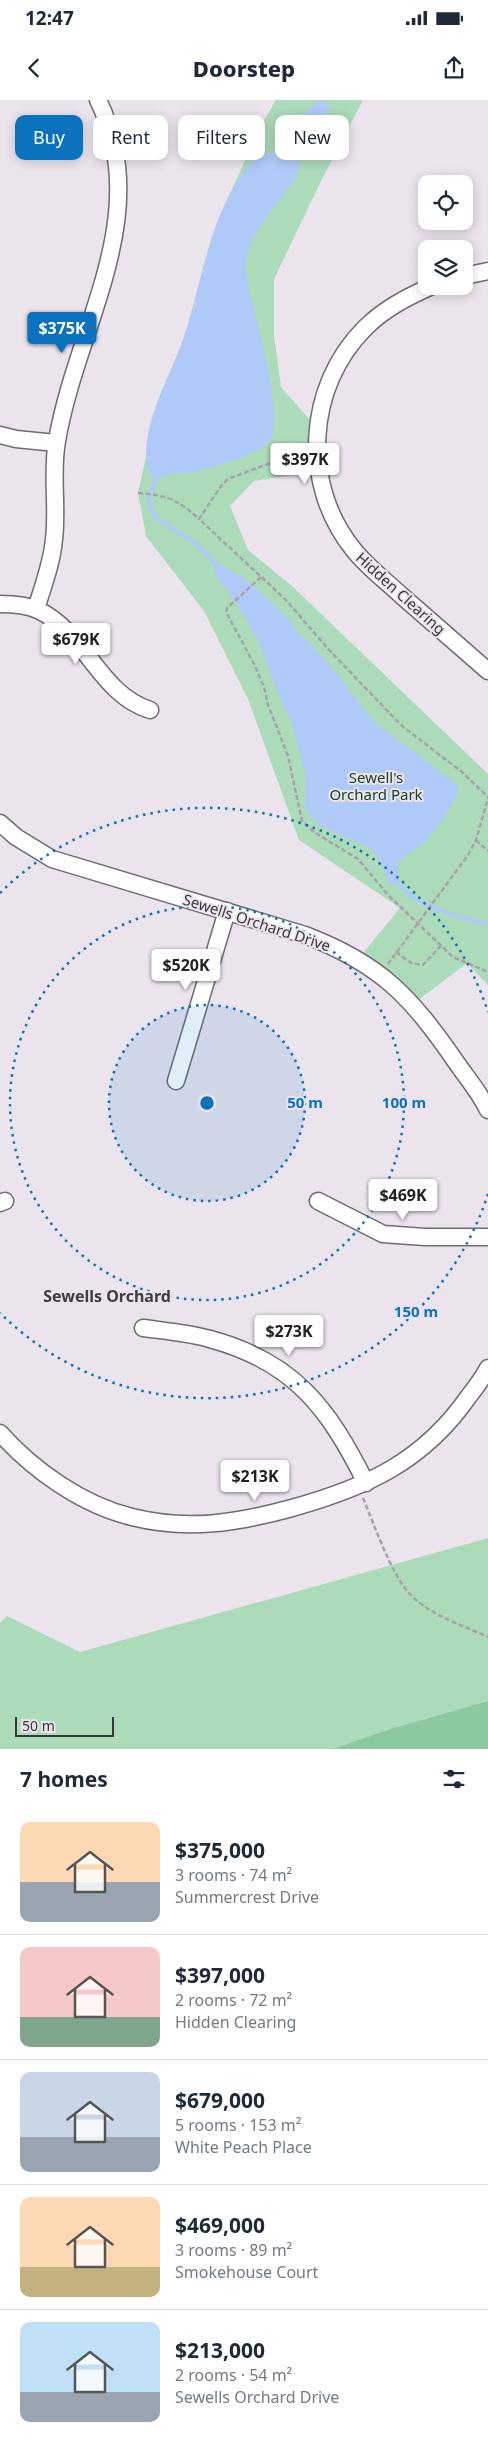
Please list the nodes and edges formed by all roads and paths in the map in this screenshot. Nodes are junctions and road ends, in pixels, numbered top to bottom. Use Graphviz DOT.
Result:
graph roads {
  1 [pos="98,100"];
  2 [pos="488,271"];
  3 [pos="473,274"];
  4 [pos="418,294"];
  5 [pos="0,435"];
  6 [pos="56,443"];
  7 [pos="316,447"];
  8 [pos="138,493"];
  9 [pos="199,519"];
  10 [pos="261,578"];
  11 [pos="0,604"];
  12 [pos="36,609"];
  13 [pos="488,670"];
  14 [pos="150,710"];
  15 [pos="488,797"];
  16 [pos="0,823"];
  17 [pos="476,840"];
  18 [pos="488,851"];
  19 [pos="227,911"];
  20 [pos="416,924"];
  21 [pos="441,946"];
  22 [pos="396,952"];
  23 [pos="488,972"];
  24 [pos="380,974"];
  25 [pos="176,1081"];
  26 [pos="488,1110"];
  27 [pos="318,1201"];
  28 [pos="488,1237"];
  29 [pos="143,1328"];
  30 [pos="487,1372"];
  31 [pos="0,1432"];
  32 [pos="362,1485"];
  33 [pos="488,1637"];
  1 -- 6 [label="street"];
  2 -- 3 [label="street"];
  4 -- 7 [label="street, Hidden Clearing"];
  5 -- 6 [label="street"];
  6 -- 12 [label="street"];
  7 -- 9 [label="path"];
  7 -- 13 [label="street, Hidden Clearing"];
  8 -- 9 [label="path"];
  9 -- 10 [label="path"];
  10 -- 15 [label="path"];
  10 -- 20 [label="path"];
  11 -- 12 [label="street"];
  12 -- 14 [label="street"];
  15 -- 17 [label="path"];
  16 -- 19 [label="street, Sewells Orchard Drive"];
  17 -- 18 [label="path"];
  17 -- 20 [label="path"];
  19 -- 24 [label="street, Sewells Orchard Drive"];
  19 -- 25 [label="street"];
  20 -- 21 [label="path"];
  20 -- 22 [label="path"];
  21 -- 22 [label="path"];
  21 -- 23 [label="path"];
  22 -- 24 [label="path"];
  24 -- 26 [label="street, Sewells Orchard Drive"];
  27 -- 28 [label="street"];
  29 -- 32 [label="street"];
  30 -- 32 [label="street"];
  31 -- 32 [label="street"];
  32 -- 33 [label="path"];
}
